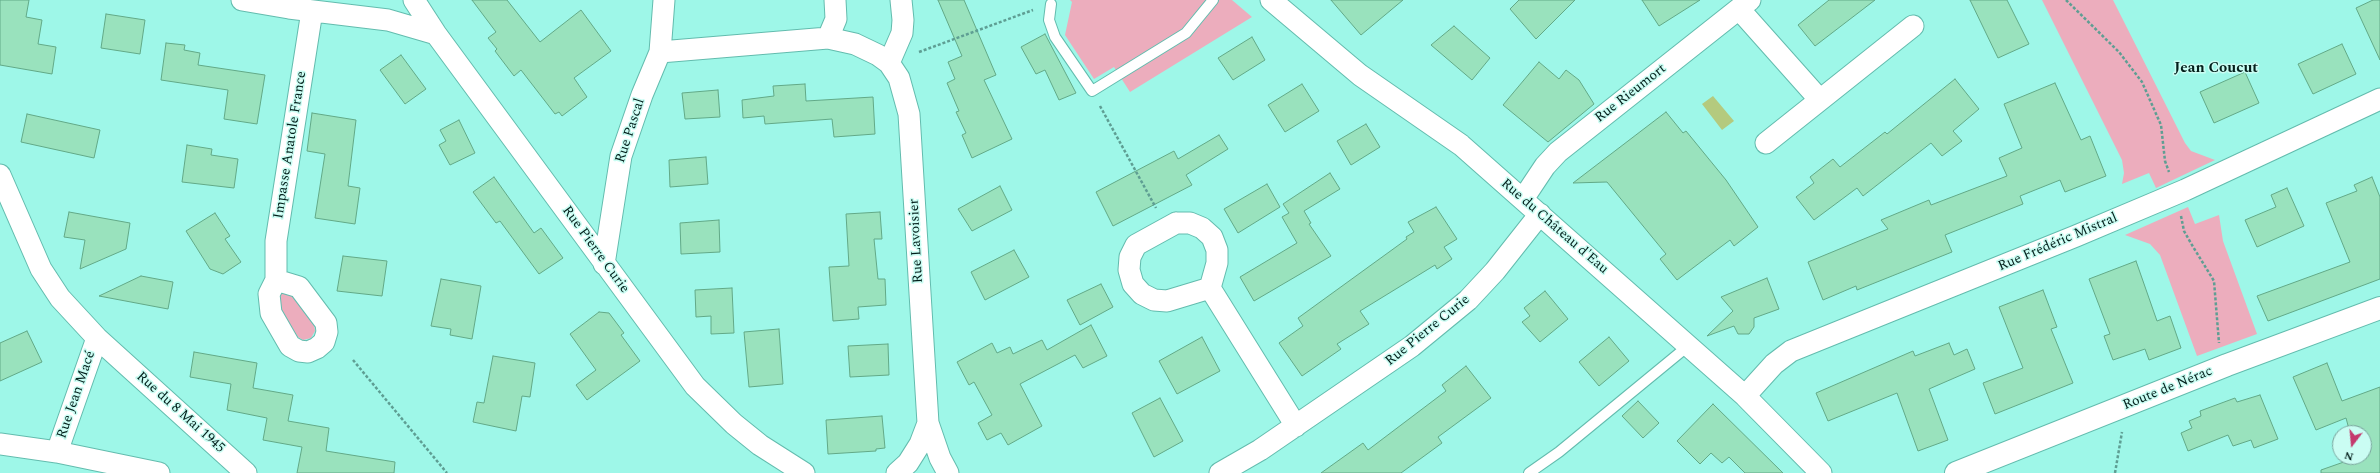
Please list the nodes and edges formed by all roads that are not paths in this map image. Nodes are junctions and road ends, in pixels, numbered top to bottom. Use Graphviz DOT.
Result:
graph roads {
  1 [pos="242,0"];
  2 [pos="414,0"];
  3 [pos="664,0"];
  4 [pos="835,0"];
  5 [pos="901,0"];
  6 [pos="1213,0"];
  7 [pos="1271,0"];
  8 [pos="1051,4"];
  9 [pos="1744,5"];
  10 [pos="314,6"];
  11 [pos="1913,26"];
  12 [pos="436,34"];
  13 [pos="828,38"];
  14 [pos="660,52"];
  15 [pos="889,63"];
  16 [pos="2380,99"];
  17 [pos="1820,100"];
  18 [pos="1766,143"];
  19 [pos="0,176"];
  20 [pos="1523,199"];
  21 [pos="1540,214"];
  22 [pos="604,264"];
  23 [pos="276,280"];
  24 [pos="1210,288"];
  25 [pos="2380,308"];
  26 [pos="97,338"];
  27 [pos="1688,346"];
  28 [pos="132,370"];
  29 [pos="1745,396"];
  30 [pos="928,423"];
  31 [pos="1296,426"];
  32 [pos="0,444"];
  33 [pos="57,452"];
  34 [pos="159,473"];
  35 [pos="246,473"];
  36 [pos="804,473"];
  37 [pos="897,473"];
  38 [pos="948,473"];
  39 [pos="1220,473"];
  40 [pos="1529,473"];
  41 [pos="1821,473"];
  42 [pos="1956,473"];
  1 -- 10 [label="street"];
  2 -- 12 [label="street, Rue Pierre Curie"];
  3 -- 14 [label="street, Rue Pascal"];
  4 -- 13 [label="street"];
  5 -- 15 [label="street"];
  6 -- 8 [label="lane"];
  7 -- 20 [label="street, Rue du Château d'Eau"];
  9 -- 17 [label="street"];
  9 -- 20 [label="street, Rue Rieumort"];
  10 -- 12 [label="street"];
  10 -- 23 [label="street, Impasse Anatole France"];
  11 -- 17 [label="street"];
  12 -- 22 [label="street, Rue Pierre Curie"];
  13 -- 14 [label="street, Rue Lavoisier"];
  13 -- 15 [label="street, Rue Lavoisier"];
  14 -- 22 [label="street, Rue Pascal"];
  15 -- 30 [label="street, Rue Lavoisier"];
  16 -- 29 [label="street, Rue Frédéric Mistral"];
  17 -- 18 [label="street"];
  19 -- 26 [label="street, Rue Jean Macé"];
  20 -- 21 [label="street, Rue du Château d'Eau"];
  21 -- 27 [label="street, Rue du Château d'Eau"];
  21 -- 31 [label="street, Rue Pierre Curie"];
  22 -- 36 [label="street, Rue Pierre Curie"];
  24 -- 24 [label="street"];
  24 -- 31 [label="street"];
  25 -- 42 [label="main road, Route de Nérac"];
  26 -- 28 [label="street, Rue Jean Macé"];
  26 -- 33 [label="street, Rue Jean Macé"];
  27 -- 29 [label="street, Rue du Château d'Eau"];
  27 -- 40 [label="lane"];
  28 -- 35 [label="street, Rue du 8 Mai 1945"];
  29 -- 41 [label="street, Rue du Château d'Eau"];
  30 -- 37 [label="street, Rue Lavoisier"];
  30 -- 38 [label="street, Rue Lavoisier"];
  31 -- 39 [label="street, Rue Pierre Curie"];
  32 -- 33 [label="street"];
  33 -- 34 [label="street"];
}
